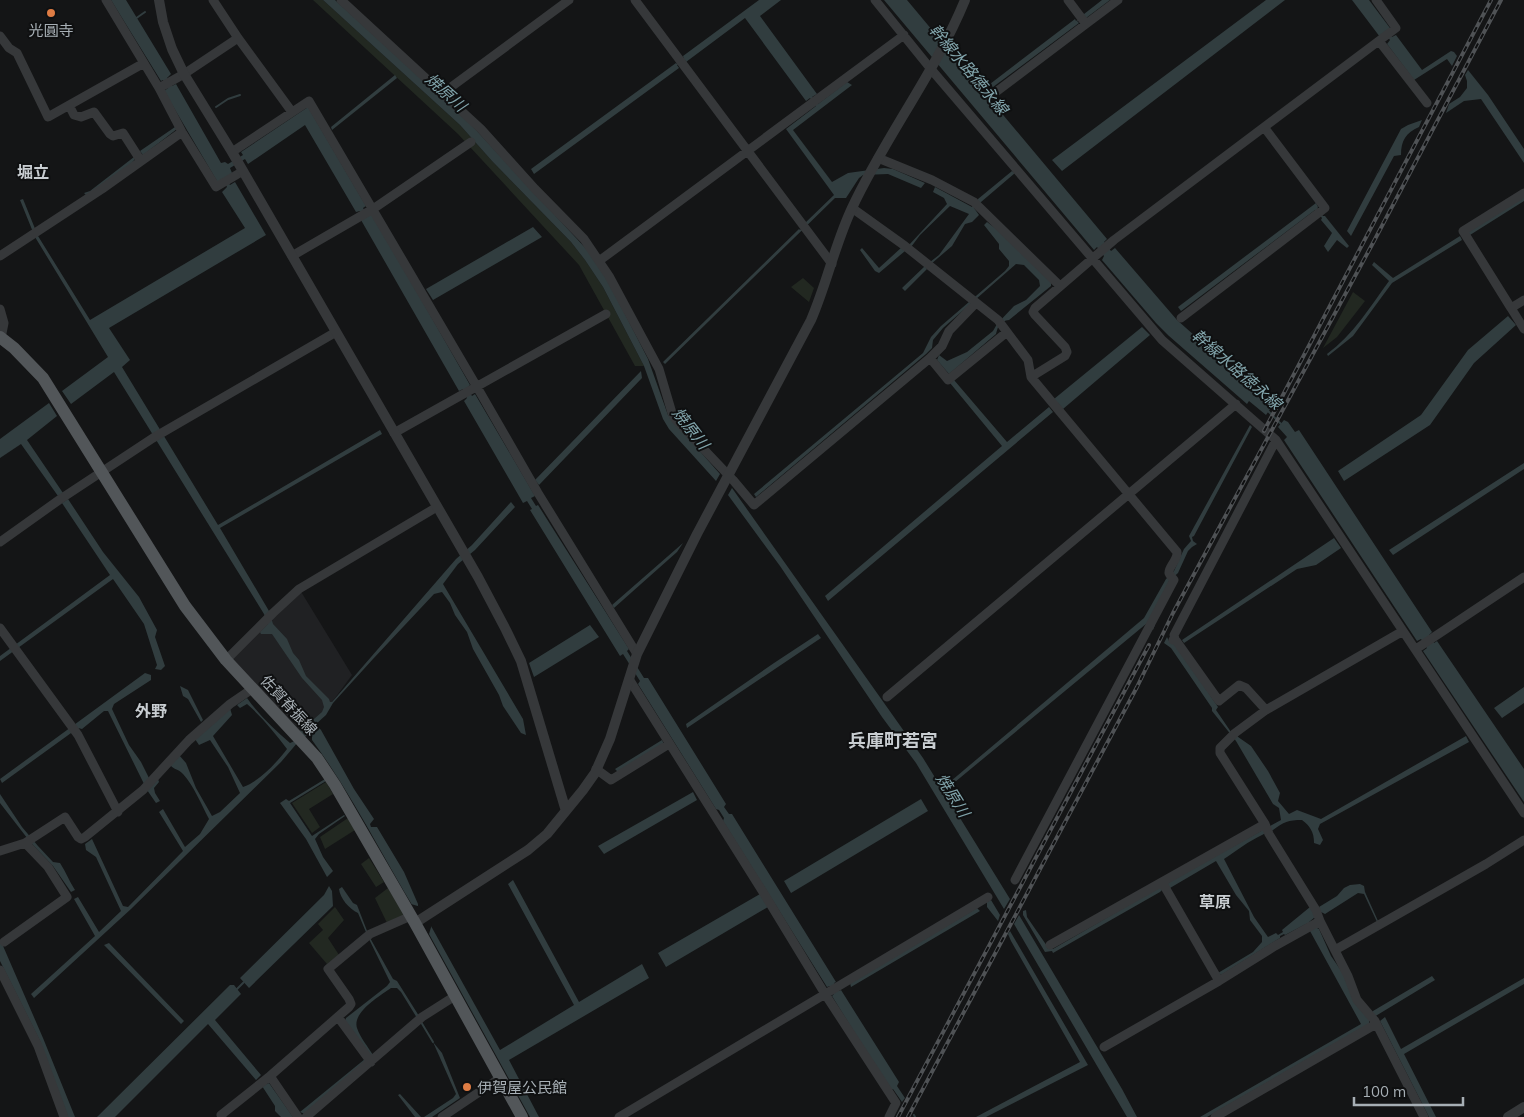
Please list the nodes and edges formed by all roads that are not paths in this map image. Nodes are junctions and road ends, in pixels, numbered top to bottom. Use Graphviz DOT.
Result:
graph roads {
  1 [pos="106,0"];
  2 [pos="213,0"];
  3 [pos="341,0"];
  4 [pos="569,0"];
  5 [pos="635,0"];
  6 [pos="875,0"];
  7 [pos="965,0"];
  8 [pos="1068,0"];
  9 [pos="1118,0"];
  10 [pos="1376,0"];
  11 [pos="160,3"];
  12 [pos="1085,23"];
  13 [pos="904,35"];
  14 [pos="0,36"];
  15 [pos="1384,36"];
  16 [pos="238,38"];
  17 [pos="144,63"];
  18 [pos="932,65"];
  19 [pos="180,76"];
  20 [pos="159,88"];
  21 [pos="443,93"];
  22 [pos="992,94"];
  23 [pos="1427,103"];
  24 [pos="69,105"];
  25 [pos="292,112"];
  26 [pos="1264,128"];
  27 [pos="182,132"];
  28 [pos="471,142"];
  29 [pos="748,151"];
  30 [pos="232,152"];
  31 [pos="878,158"];
  32 [pos="141,161"];
  33 [pos="243,171"];
  34 [pos="1524,193"];
  35 [pos="852,208"];
  36 [pos="373,209"];
  37 [pos="1096,255"];
  38 [pos="0,256"];
  39 [pos="292,256"];
  40 [pos="599,261"];
  41 [pos="832,264"];
  42 [pos="1060,286"];
  43 [pos="973,300"];
  44 [pos="1524,300"];
  45 [pos="0,309"];
  46 [pos="1514,313"];
  47 [pos="606,314"];
  48 [pos="1181,318"];
  49 [pos="1003,325"];
  50 [pos="1524,329"];
  51 [pos="336,332"];
  52 [pos="0,338"];
  53 [pos="930,358"];
  54 [pos="1031,377"];
  55 [pos="477,387"];
  56 [pos="1236,404"];
  57 [pos="394,434"];
  58 [pos="1276,440"];
  59 [pos="102,471"];
  60 [pos="728,476"];
  61 [pos="1128,494"];
  62 [pos="437,507"];
  63 [pos="0,542"];
  64 [pos="1524,577"];
  65 [pos="0,628"];
  66 [pos="1403,631"];
  67 [pos="1416,650"];
  68 [pos="226,660"];
  69 [pos="633,666"];
  70 [pos="252,689"];
  71 [pos="887,697"];
  72 [pos="1266,710"];
  73 [pos="669,744"];
  74 [pos="596,769"];
  75 [pos="566,811"];
  76 [pos="118,812"];
  77 [pos="1524,813"];
  78 [pos="1265,824"];
  79 [pos="1524,840"];
  80 [pos="25,843"];
  81 [pos="0,851"];
  82 [pos="1015,880"];
  83 [pos="1165,886"];
  84 [pos="988,897"];
  85 [pos="418,919"];
  86 [pos="1316,919"];
  87 [pos="4,942"];
  88 [pos="1050,945"];
  89 [pos="1335,950"];
  90 [pos="0,970"];
  91 [pos="1219,980"];
  92 [pos="827,993"];
  93 [pos="455,996"];
  94 [pos="338,1018"];
  95 [pos="1373,1019"];
  96 [pos="1104,1047"];
  97 [pos="369,1059"];
  98 [pos="500,1078"];
  99 [pos="264,1080"];
  100 [pos="1524,1107"];
  101 [pos="297,1116"];
  102 [pos="307,1116"];
  103 [pos="64,1117"];
  104 [pos="222,1117"];
  105 [pos="442,1117"];
  106 [pos="522,1117"];
  107 [pos="619,1117"];
  108 [pos="889,1117"];
  109 [pos="1216,1117"];
  110 [pos="1424,1117"];
  111 [pos="1508,1117"];
  1 -- 17 [label="street"];
  2 -- 16 [label="street"];
  3 -- 21 [label="street"];
  4 -- 21 [label="street"];
  5 -- 29 [label="street"];
  6 -- 13 [label="street"];
  7 -- 18 [label="street"];
  8 -- 12 [label="street"];
  9 -- 12 [label="street"];
  10 -- 15 [label="street"];
  11 -- 19 [label="street"];
  12 -- 22 [label="street"];
  13 -- 18 [label="street"];
  13 -- 29 [label="street"];
  14 -- 24 [label="street"];
  15 -- 23 [label="street"];
  15 -- 26 [label="street"];
  16 -- 19 [label="street"];
  16 -- 25 [label="street"];
  17 -- 20 [label="street"];
  17 -- 24 [label="street"];
  18 -- 31 [label="street"];
  18 -- 37 [label="street"];
  19 -- 20 [label="street"];
  19 -- 30 [label="street"];
  20 -- 27 [label="street"];
  21 -- 40 [label="street"];
  24 -- 32 [label="street"];
  25 -- 30 [label="street"];
  25 -- 36 [label="street"];
  26 -- 37 [label="street"];
  26 -- 48 [label="street"];
  27 -- 32 [label="street"];
  27 -- 33 [label="street"];
  28 -- 36 [label="street"];
  29 -- 40 [label="street"];
  29 -- 41 [label="street"];
  30 -- 33 [label="street"];
  31 -- 35 [label="street"];
  31 -- 42 [label="street"];
  32 -- 38 [label="street"];
  33 -- 39 [label="street"];
  34 -- 46 [label="street"];
  35 -- 41 [label="street"];
  35 -- 43 [label="street"];
  36 -- 39 [label="street"];
  36 -- 55 [label="street"];
  37 -- 42 [label="street"];
  37 -- 56 [label="street"];
  39 -- 51 [label="street"];
  40 -- 60 [label="street"];
  41 -- 60 [label="street"];
  42 -- 54 [label="street"];
  43 -- 49 [label="street"];
  43 -- 53 [label="street"];
  44 -- 46 [label="street"];
  45 -- 52 [label="street"];
  46 -- 50 [label="street"];
  47 -- 55 [label="street"];
  49 -- 53 [label="street"];
  49 -- 54 [label="street"];
  51 -- 57 [label="street"];
  51 -- 59 [label="street"];
  52 -- 59 [label="main road, 佐賀脊振線"];
  53 -- 60 [label="street"];
  54 -- 61 [label="street"];
  55 -- 57 [label="street"];
  55 -- 69 [label="street"];
  56 -- 58 [label="street"];
  56 -- 61 [label="street"];
  57 -- 62 [label="street"];
  58 -- 66 [label="street"];
  58 -- 72 [label="street"];
  59 -- 63 [label="street"];
  59 -- 68 [label="main road, 佐賀脊振線"];
  60 -- 69 [label="street"];
  61 -- 71 [label="street"];
  61 -- 82 [label="street"];
  62 -- 68 [label="street"];
  62 -- 75 [label="street"];
  64 -- 67 [label="street"];
  65 -- 76 [label="street"];
  66 -- 67 [label="street"];
  66 -- 72 [label="street"];
  67 -- 77 [label="street"];
  68 -- 70 [label="main road, 佐賀脊振線"];
  69 -- 73 [label="street"];
  69 -- 74 [label="street"];
  70 -- 76 [label="street"];
  70 -- 85 [label="main road, 佐賀脊振線"];
  72 -- 78 [label="street"];
  73 -- 74 [label="street"];
  73 -- 92 [label="street"];
  74 -- 75 [label="street"];
  75 -- 85 [label="street"];
  76 -- 80 [label="street"];
  78 -- 83 [label="street"];
  78 -- 86 [label="street"];
  79 -- 89 [label="street"];
  80 -- 81 [label="street"];
  80 -- 87 [label="street"];
  83 -- 88 [label="street"];
  83 -- 91 [label="street"];
  84 -- 92 [label="street"];
  85 -- 93 [label="main road, 佐賀脊振線"];
  85 -- 94 [label="street"];
  86 -- 89 [label="street"];
  86 -- 91 [label="street"];
  89 -- 95 [label="street"];
  90 -- 103 [label="street"];
  91 -- 96 [label="street"];
  92 -- 107 [label="street"];
  92 -- 108 [label="street"];
  93 -- 97 [label="street"];
  93 -- 98 [label="main road, 佐賀脊振線"];
  94 -- 97 [label="street"];
  94 -- 99 [label="street"];
  95 -- 109 [label="street"];
  95 -- 110 [label="street"];
  97 -- 102 [label="street"];
  98 -- 105 [label="street"];
  98 -- 106 [label="main road, 佐賀脊振線"];
  99 -- 101 [label="street"];
  99 -- 104 [label="street"];
  100 -- 111 [label="street"];
}
